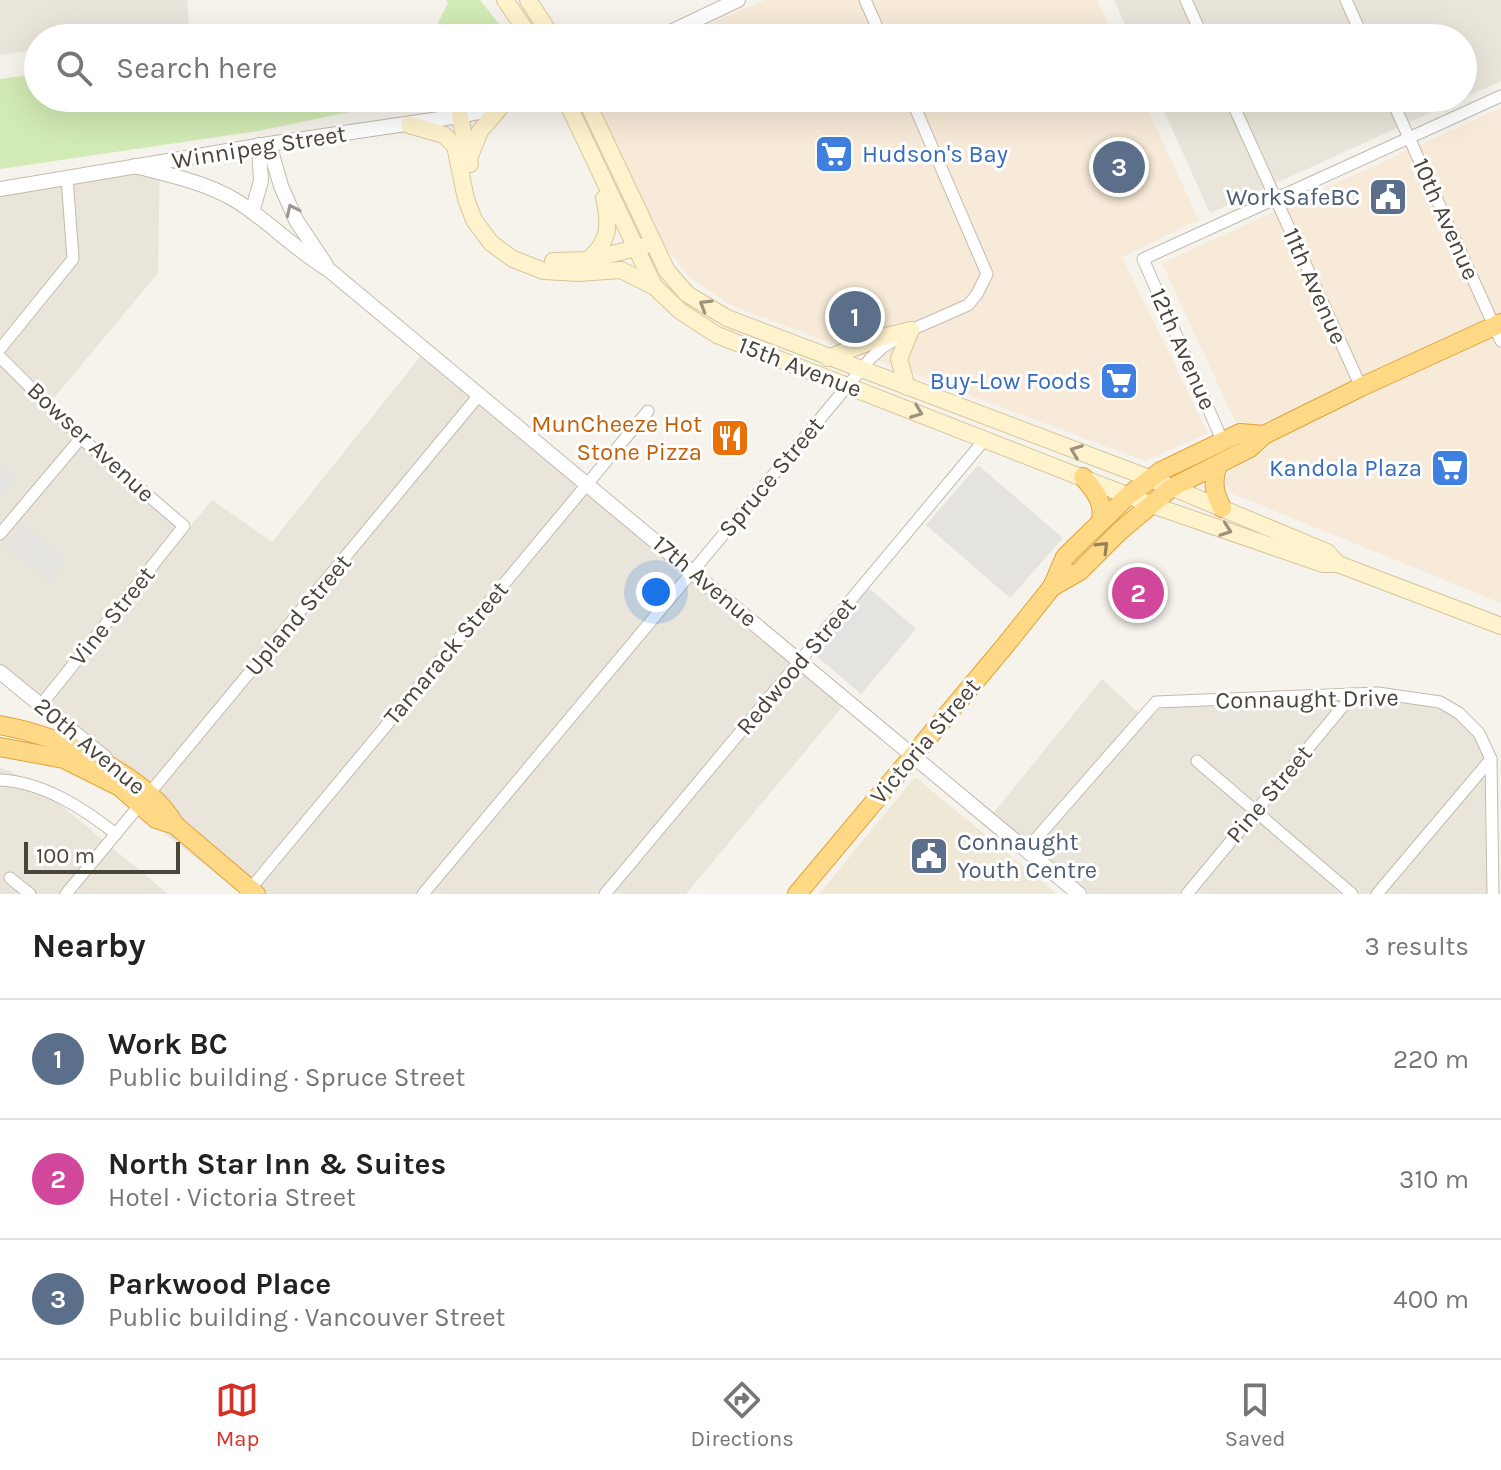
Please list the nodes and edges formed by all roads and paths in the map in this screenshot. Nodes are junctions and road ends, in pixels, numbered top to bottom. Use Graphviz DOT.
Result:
graph roads {
  1 [pos="505,0"];
  2 [pos="528,0"];
  3 [pos="738,0"];
  4 [pos="865,0"];
  5 [pos="1186,0"];
  6 [pos="1346,0"];
  7 [pos="521,24"];
  8 [pos="544,24"];
  9 [pos="687,24"];
  10 [pos="876,24"];
  11 [pos="1197,24"];
  12 [pos="1357,24"];
  13 [pos="1501,96"];
  14 [pos="1477,107"];
  15 [pos="473,112"];
  16 [pos="499,112"];
  17 [pos="571,112"];
  18 [pos="592,112"];
  19 [pos="917,112"];
  20 [pos="1236,112"];
  21 [pos="1397,112"];
  22 [pos="1466,112"];
  23 [pos="460,116"];
  24 [pos="409,125"];
  25 [pos="1409,138"];
  26 [pos="264,145"];
  27 [pos="469,158"];
  28 [pos="135,166"];
  29 [pos="597,169"];
  30 [pos="67,177"];
  31 [pos="0,189"];
  32 [pos="1275,199"];
  33 [pos="252,212"];
  34 [pos="653,243"];
  35 [pos="634,248"];
  36 [pos="588,260"];
  37 [pos="329,270"];
  38 [pos="654,286"];
  39 [pos="911,330"];
  40 [pos="1499,330"];
  41 [pos="0,349"];
  42 [pos="0,357"];
  43 [pos="828,358"];
  44 [pos="861,370"];
  45 [pos="849,385"];
  46 [pos="907,387"];
  47 [pos="1361,387"];
  48 [pos="480,394"];
  49 [pos="648,411"];
  50 [pos="1264,435"];
  51 [pos="81,438"];
  52 [pos="986,438"];
  53 [pos="1222,440"];
  54 [pos="1218,465"];
  55 [pos="1083,477"];
  56 [pos="1149,478"];
  57 [pos="588,484"];
  58 [pos="1171,488"];
  59 [pos="1129,495"];
  60 [pos="1152,505"];
  61 [pos="1222,508"];
  62 [pos="1100,523"];
  63 [pos="184,526"];
  64 [pos="0,534"];
  65 [pos="1338,564"];
  66 [pos="692,571"];
  67 [pos="1052,587"];
  68 [pos="1501,626"];
  69 [pos="800,661"];
  70 [pos="0,672"];
  71 [pos="1353,694"];
  72 [pos="41,705"];
  73 [pos="0,725"];
  74 [pos="0,747"];
  75 [pos="913,755"];
  76 [pos="1491,759"];
  77 [pos="1197,761"];
  78 [pos="130,778"];
  79 [pos="0,780"];
  80 [pos="145,800"];
  81 [pos="1255,811"];
  82 [pos="116,834"];
  83 [pos="1027,849"];
  84 [pos="10,878"];
  85 [pos="251,892"];
  86 [pos="30,894"];
  87 [pos="66,894"];
  88 [pos="423,894"];
  89 [pos="605,894"];
  90 [pos="797,894"];
  91 [pos="1079,894"];
  92 [pos="1187,894"];
  93 [pos="1352,894"];
  94 [pos="1377,894"];
  95 [pos="1493,894"];
  1 -- 7 [label="main road"];
  2 -- 8 [label="main road"];
  3 -- 9 [label="street"];
  4 -- 10 [label="street"];
  5 -- 11 [label="street"];
  6 -- 12 [label="street"];
  13 -- 14 [label="street"];
  15 -- 23 [label="street, Winnipeg Street"];
  16 -- 27 [label="main road"];
  17 -- 29 [label="main road, 15th Avenue"];
  18 -- 34 [label="main road, 15th Avenue"];
  19 -- 39 [label="street, Spruce Street"];
  20 -- 32 [label="street, 11th Avenue"];
  21 -- 25 [label="street, 10th Avenue"];
  22 -- 25 [label="street"];
  23 -- 24 [label="street, Winnipeg Street"];
  23 -- 27 [label="main road"];
  24 -- 26 [label="street, Winnipeg Street"];
  24 -- 38 [label="main road"];
  25 -- 32 [label="street"];
  25 -- 40 [label="street, 10th Avenue"];
  26 -- 28 [label="street, Winnipeg Street"];
  26 -- 33 [label="street"];
  37 -- 26 [label="street, 17th Avenue, one-way"];
  27 -- 36 [label="main road"];
  28 -- 30 [label="street, Winnipeg Street"];
  28 -- 33 [label="street, 17th Avenue"];
  29 -- 35 [label="main road, 15th Avenue"];
  29 -- 36 [label="main road"];
  30 -- 31 [label="street, Winnipeg Street"];
  30 -- 41 [label="street"];
  32 -- 47 [label="street, 11th Avenue"];
  32 -- 53 [label="street, 12th Avenue"];
  33 -- 37 [label="street, 17th Avenue"];
  34 -- 35 [label="main road"];
  43 -- 34 [label="main road, 15th Avenue, one-way"];
  35 -- 36 [label="main road"];
  35 -- 38 [label="main road, 15th Avenue"];
  37 -- 48 [label="street, 17th Avenue"];
  38 -- 45 [label="main road, 15th Avenue"];
  39 -- 43 [label="main road"];
  39 -- 44 [label="street, Spruce Street"];
  39 -- 46 [label="main road"];
  40 -- 47 [label="highway, Victoria Street"];
  42 -- 51 [label="street, Bowser Avenue"];
  43 -- 44 [label="main road, 15th Avenue"];
  44 -- 45 [label="street, Spruce Street"];
  44 -- 46 [label="main road, 15th Avenue"];
  45 -- 52 [label="main road, 15th Avenue, one-way"];
  45 -- 66 [label="street, Spruce Street"];
  56 -- 46 [label="main road, 15th Avenue, one-way"];
  47 -- 50 [label="highway, Victoria Street"];
  48 -- 57 [label="street, 17th Avenue"];
  48 -- 80 [label="street, Upland Street"];
  49 -- 57 [label="street, Tamarack Street"];
  50 -- 53 [label="highway, Victoria Street"];
  50 -- 54 [label="highway, Victoria Street"];
  51 -- 63 [label="street, Bowser Avenue"];
  51 -- 64 [label="street"];
  52 -- 55 [label="main road, 15th Avenue"];
  52 -- 69 [label="street, Redwood Street"];
  53 -- 56 [label="highway, Victoria Street"];
  54 -- 58 [label="highway, Victoria Street"];
  54 -- 61 [label="highway"];
  55 -- 59 [label="main road, 15th Avenue"];
  55 -- 62 [label="highway"];
  56 -- 58 [label="main road, 15th Avenue"];
  56 -- 59 [label="highway, Victoria Street"];
  57 -- 66 [label="street, 17th Avenue"];
  57 -- 85 [label="street, Tamarack Street"];
  58 -- 60 [label="highway, Victoria Street"];
  58 -- 61 [label="main road, 15th Avenue"];
  59 -- 60 [label="main road, 15th Avenue"];
  59 -- 62 [label="highway, Victoria Street"];
  60 -- 65 [label="main road, 15th Avenue, one-way"];
  67 -- 60 [label="highway, Victoria Street, one-way"];
  61 -- 65 [label="main road, 15th Avenue"];
  62 -- 67 [label="highway, Victoria Street"];
  63 -- 72 [label="street, Vine Street"];
  65 -- 68 [label="main road"];
  66 -- 69 [label="street, 17th Avenue"];
  66 -- 88 [label="street, Spruce Street"];
  67 -- 75 [label="highway, Victoria Street"];
  69 -- 75 [label="street, 17th Avenue"];
  69 -- 89 [label="street, Redwood Street"];
  70 -- 72 [label="street, 20th Avenue"];
  71 -- 76 [label="street, Connaught Drive"];
  71 -- 81 [label="street, Pine Street"];
  71 -- 83 [label="street, Connaught Drive"];
  72 -- 78 [label="street, 20th Avenue"];
  73 -- 78 [label="highway"];
  74 -- 80 [label="highway"];
  75 -- 83 [label="street, 17th Avenue"];
  75 -- 90 [label="highway, Victoria Street"];
  76 -- 94 [label="street"];
  76 -- 95 [label="street, Connaught Drive"];
  77 -- 81 [label="street"];
  78 -- 80 [label="highway, 20th Avenue"];
  79 -- 82 [label="street"];
  80 -- 82 [label="street, Upland Street"];
  80 -- 85 [label="highway, 20th Avenue"];
  81 -- 92 [label="street, Pine Street"];
  81 -- 93 [label="street"];
  82 -- 87 [label="street, Upland Street"];
  83 -- 91 [label="street, 17th Avenue"];
  84 -- 86 [label="street"];
}
